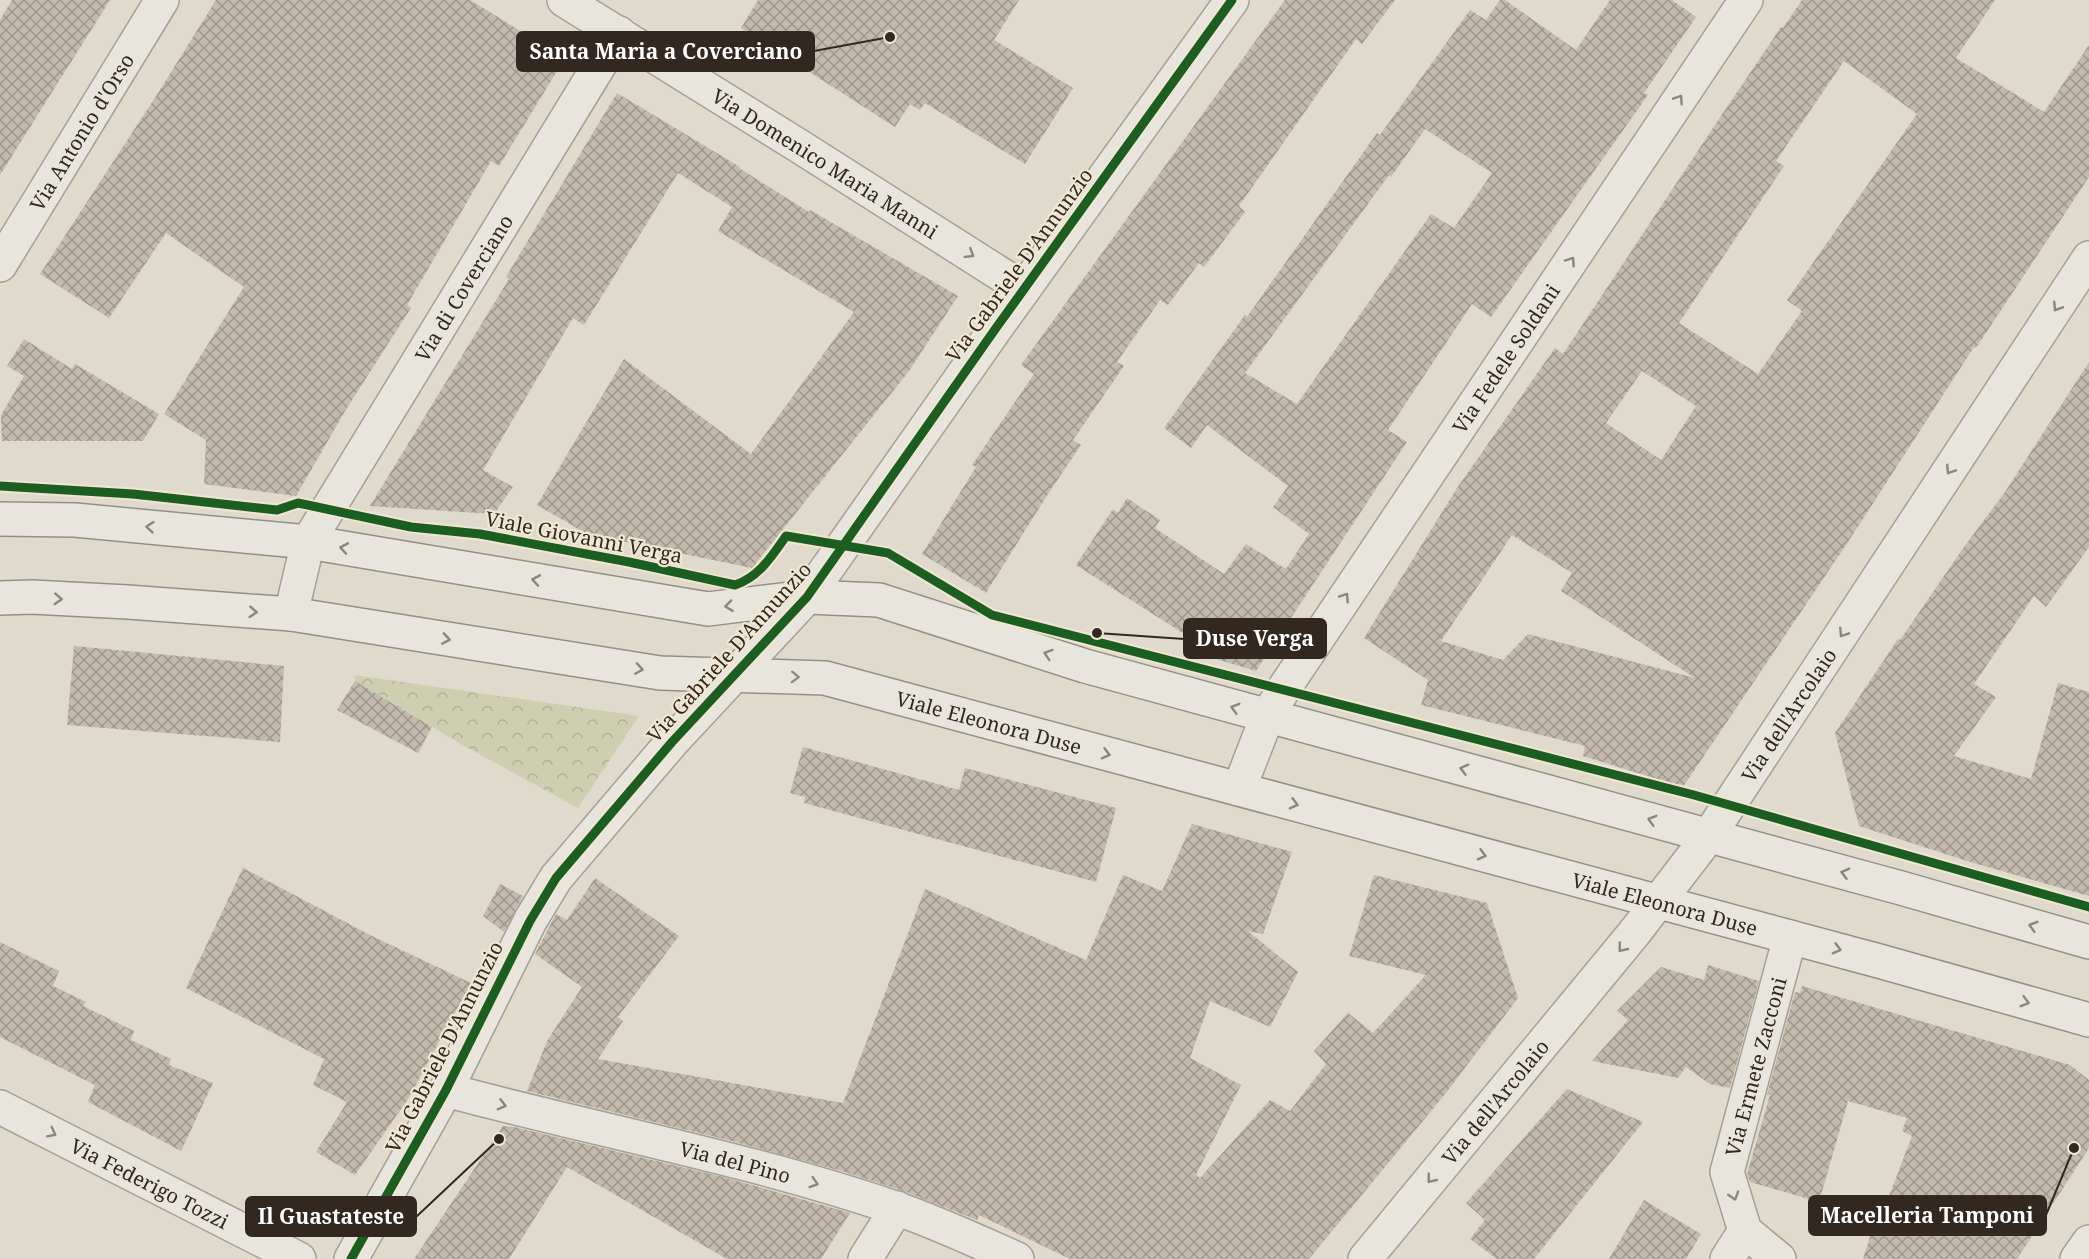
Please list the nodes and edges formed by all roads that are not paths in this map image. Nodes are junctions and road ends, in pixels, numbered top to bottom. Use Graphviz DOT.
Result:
graph roads {
  1 [pos="162,0"];
  2 [pos="564,0"];
  3 [pos="1232,0"];
  4 [pos="1746,0"];
  5 [pos="620,33"];
  6 [pos="2089,258"];
  7 [pos="0,265"];
  8 [pos="1024,289"];
  9 [pos="0,519"];
  10 [pos="308,542"];
  11 [pos="807,597"];
  12 [pos="0,598"];
  13 [pos="291,614"];
  14 [pos="736,675"];
  15 [pos="1267,717"];
  16 [pos="1239,789"];
  17 [pos="1708,837"];
  18 [pos="1658,902"];
  19 [pos="1790,937"];
  20 [pos="2089,942"];
  21 [pos="2089,1020"];
  22 [pos="446,1090"];
  23 [pos="0,1107"];
  24 [pos="897,1209"];
  25 [pos="1745,1231"];
  26 [pos="2089,1242"];
  27 [pos="299,1259"];
  28 [pos="351,1259"];
  29 [pos="865,1259"];
  30 [pos="1017,1259"];
  31 [pos="1365,1259"];
  32 [pos="1727,1259"];
  33 [pos="1779,1259"];
  34 [pos="2078,1259"];
  1 -- 7 [label="street, Via Antonio d'Orso"];
  2 -- 5 [label="street, Via Domenico Maria Manni"];
  3 -- 8 [label="street, Via Gabriele D'Annunzio"];
  15 -- 4 [label="street, Via Fedele Soldani, one-way"];
  5 -- 8 [label="street, Via Domenico Maria Manni, one-way"];
  5 -- 10 [label="street, Via di Coverciano"];
  6 -- 17 [label="street, Via dell'Arcolaio, one-way"];
  8 -- 11 [label="street, Via Gabriele D'Annunzio"];
  10 -- 9 [label="street, one-way"];
  11 -- 10 [label="street, one-way"];
  10 -- 13 [label="street"];
  11 -- 14 [label="street, Via Gabriele D'Annunzio"];
  15 -- 11 [label="street, one-way"];
  12 -- 13 [label="street, one-way"];
  13 -- 14 [label="street, one-way"];
  14 -- 16 [label="street, Viale Eleonora Duse, one-way"];
  14 -- 22 [label="street, Via Gabriele D'Annunzio"];
  15 -- 16 [label="street"];
  17 -- 15 [label="street, one-way"];
  16 -- 18 [label="street, Viale Eleonora Duse, one-way"];
  17 -- 18 [label="street, Via dell'Arcolaio"];
  20 -- 17 [label="street, one-way"];
  18 -- 19 [label="street, Viale Eleonora Duse"];
  18 -- 31 [label="street, Via dell'Arcolaio, one-way"];
  19 -- 21 [label="street, Viale Eleonora Duse, one-way"];
  19 -- 25 [label="street, Via Ermete Zacconi, one-way"];
  22 -- 24 [label="street, Via del Pino, one-way"];
  22 -- 28 [label="street, Via Gabriele D'Annunzio"];
  23 -- 27 [label="street, Via Federigo Tozzi, one-way"];
  24 -- 29 [label="street"];
  24 -- 30 [label="street, Via del Pino"];
  25 -- 32 [label="street"];
  25 -- 33 [label="street"];
  26 -- 34 [label="street"];
}
